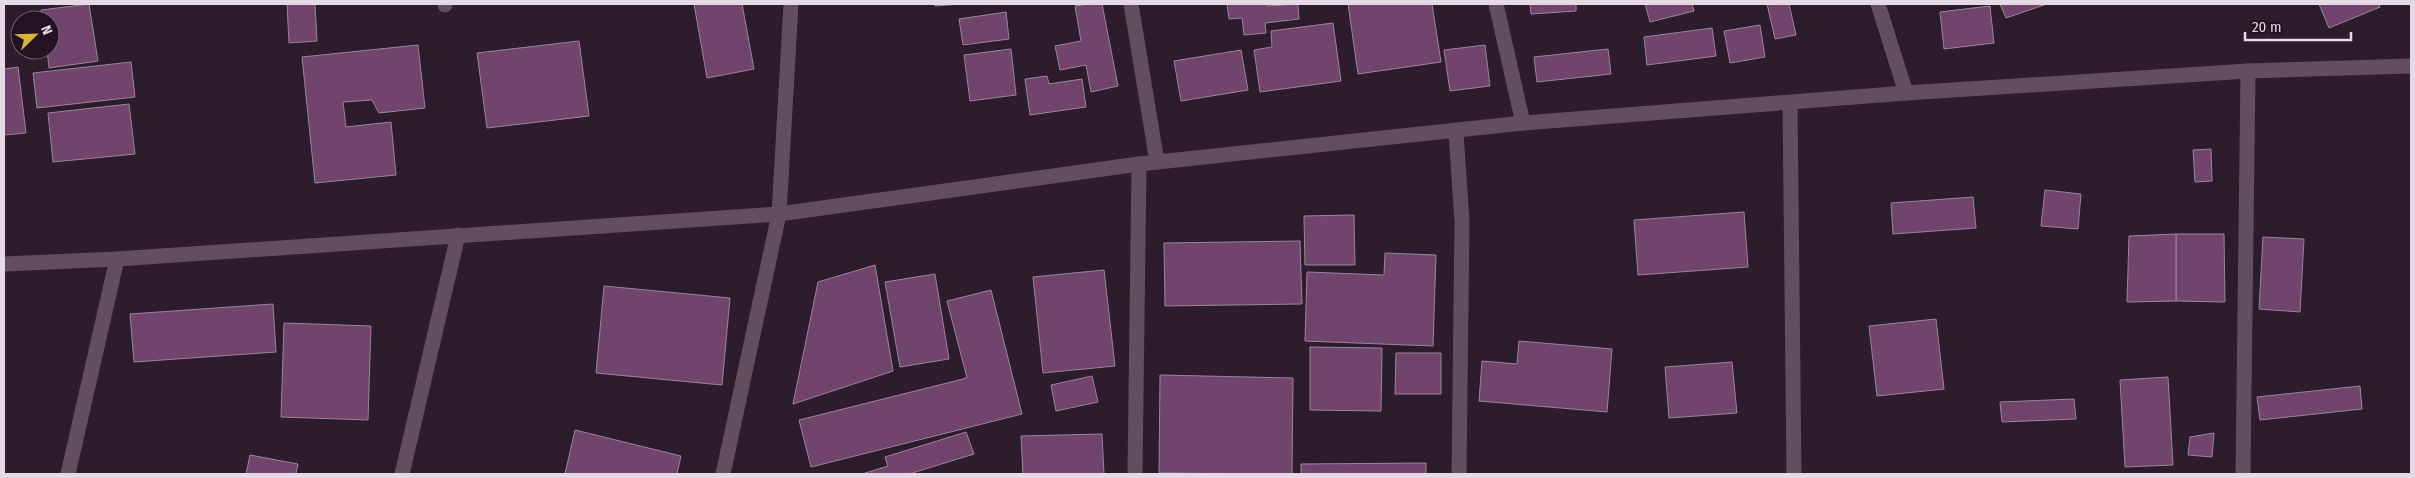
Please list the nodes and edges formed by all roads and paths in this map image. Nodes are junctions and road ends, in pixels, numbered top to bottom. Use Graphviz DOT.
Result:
graph roads {
  1 [pos="792,4"];
  2 [pos="1131,4"];
  3 [pos="1496,4"];
  4 [pos="1878,4"];
  5 [pos="2411,66"];
  6 [pos="2248,71"];
  7 [pos="1906,94"];
  8 [pos="1790,102"];
  9 [pos="1523,123"];
  10 [pos="1456,132"];
  11 [pos="1157,162"];
  12 [pos="1139,164"];
  13 [pos="779,214"];
  14 [pos="458,235"];
  15 [pos="117,259"];
  16 [pos="4,264"];
  17 [pos="68,474"];
  18 [pos="402,474"];
  19 [pos="723,474"];
  20 [pos="1135,474"];
  21 [pos="1459,474"];
  22 [pos="1794,474"];
  23 [pos="2243,474"];
  1 -- 13 [label="street"];
  2 -- 11 [label="street"];
  3 -- 9 [label="street"];
  4 -- 7 [label="street"];
  5 -- 6 [label="street"];
  6 -- 7 [label="street"];
  6 -- 23 [label="street"];
  7 -- 8 [label="street"];
  8 -- 9 [label="street"];
  8 -- 22 [label="street"];
  9 -- 10 [label="street"];
  10 -- 11 [label="street"];
  10 -- 21 [label="street"];
  11 -- 12 [label="street"];
  12 -- 13 [label="street"];
  12 -- 20 [label="street"];
  13 -- 14 [label="street"];
  13 -- 19 [label="street"];
  14 -- 15 [label="street"];
  14 -- 18 [label="street"];
  15 -- 16 [label="street"];
  15 -- 17 [label="street"];
}
